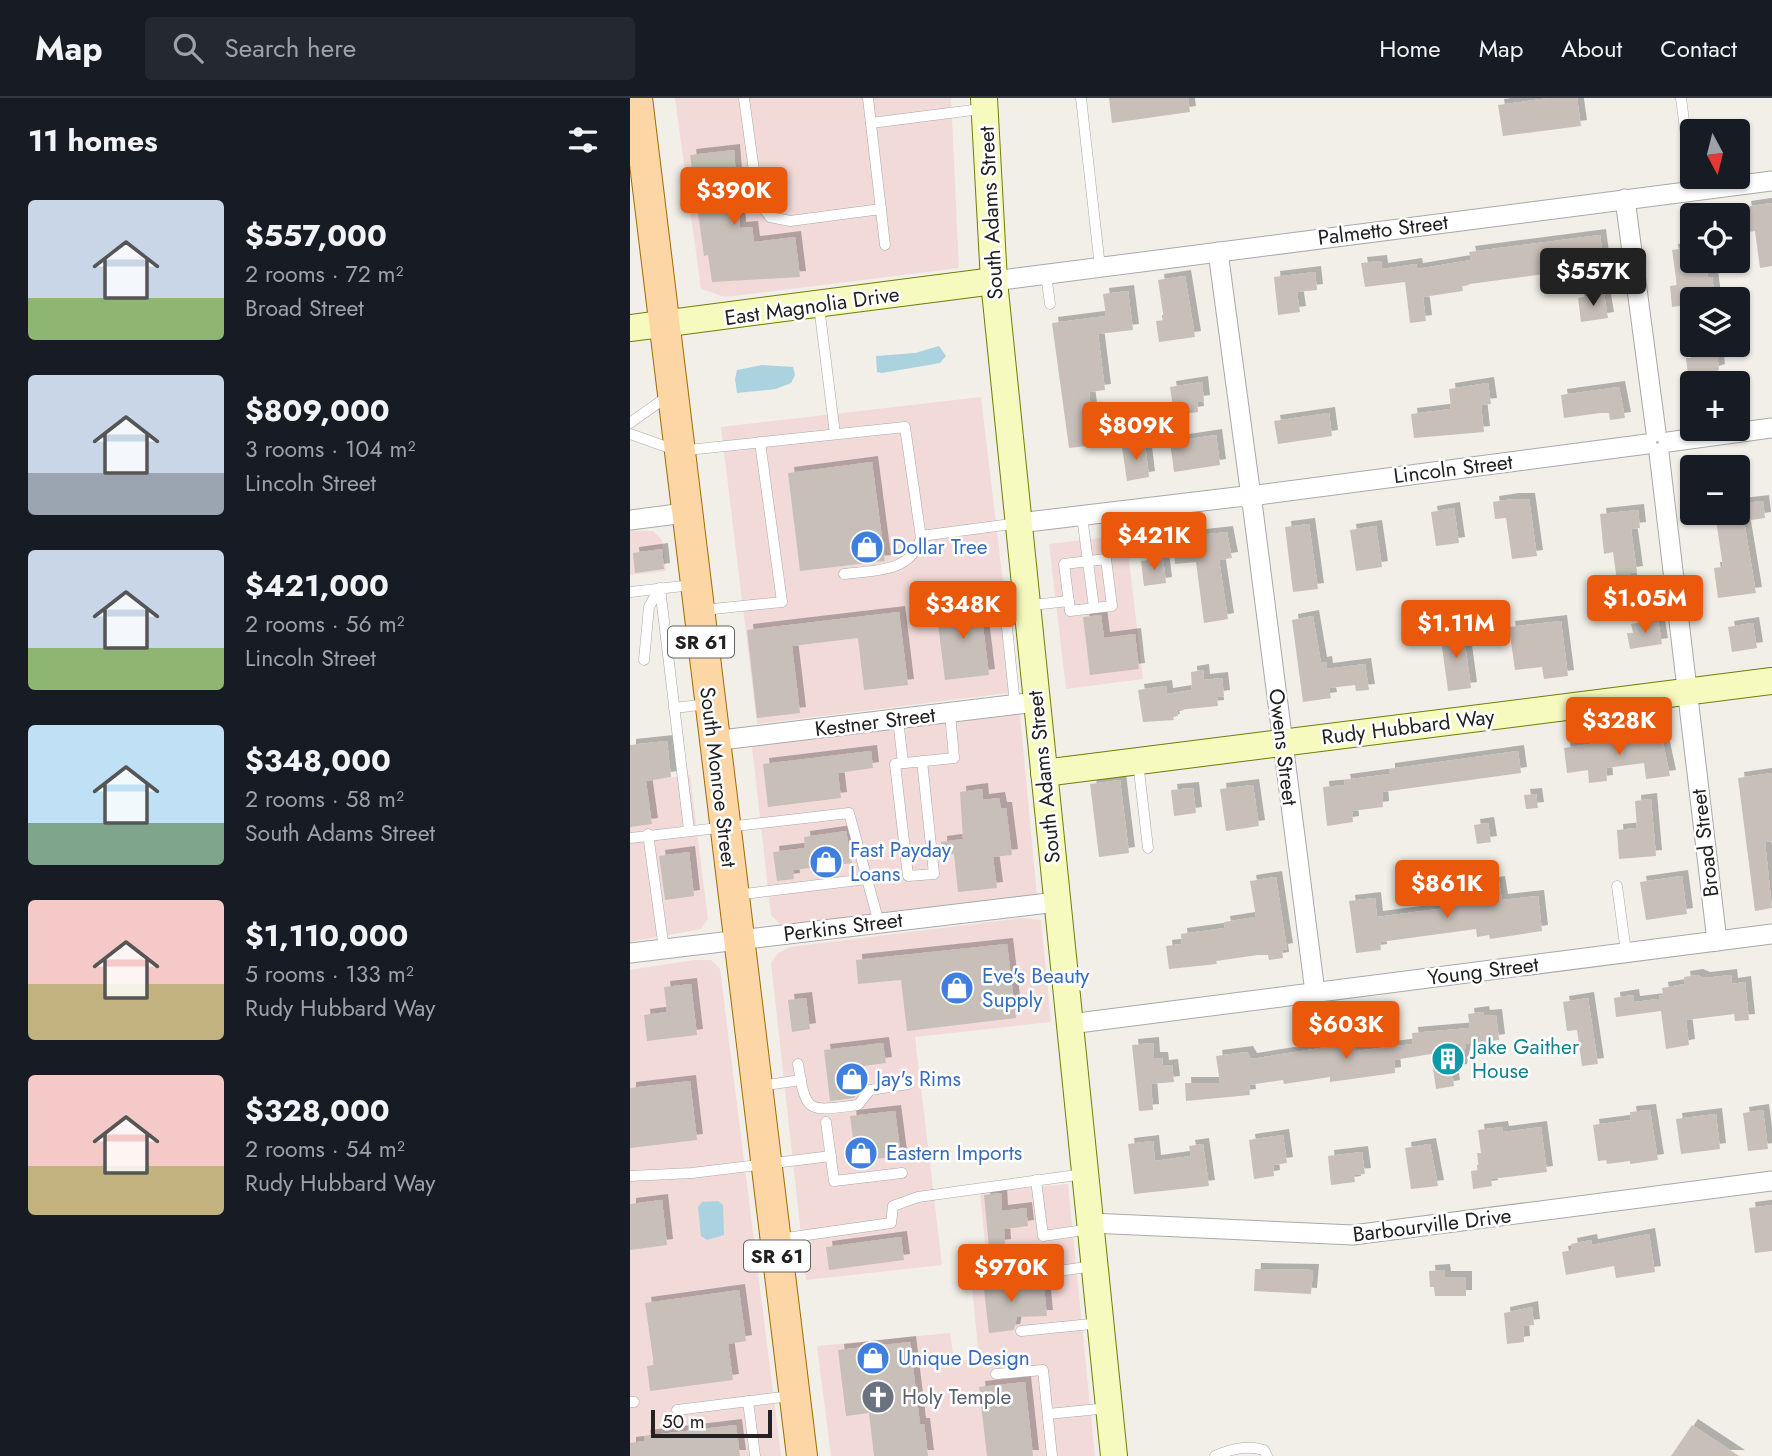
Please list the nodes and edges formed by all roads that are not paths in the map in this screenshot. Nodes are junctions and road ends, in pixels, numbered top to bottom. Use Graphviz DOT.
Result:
graph roads {
  1 [pos="636,98"];
  2 [pos="744,98"];
  3 [pos="868,98"];
  4 [pos="1081,98"];
  5 [pos="1681,98"];
  6 [pos="985,104"];
  7 [pos="871,123"];
  8 [pos="636,140"];
  9 [pos="1772,181"];
  10 [pos="1693,191"];
  11 [pos="1625,199"];
  12 [pos="881,209"];
  13 [pos="885,245"];
  14 [pos="1218,252"];
  15 [pos="1100,267"];
  16 [pos="1046,274"];
  17 [pos="994,281"];
  18 [pos="1050,304"];
  19 [pos="819,305"];
  20 [pos="664,325"];
  21 [pos="630,328"];
  22 [pos="671,393"];
  23 [pos="630,423"];
  24 [pos="1772,428"];
  25 [pos="630,434"];
  26 [pos="835,434"];
  27 [pos="760,442"];
  28 [pos="1658,443"];
  29 [pos="678,451"];
  30 [pos="1251,496"];
  31 [pos="685,513"];
  32 [pos="1082,516"];
  33 [pos="630,520"];
  34 [pos="1019,523"];
  35 [pos="921,536"];
  36 [pos="1088,561"];
  37 [pos="844,574"];
  38 [pos="660,589"];
  39 [pos="630,592"];
  40 [pos="696,598"];
  41 [pos="1069,601"];
  42 [pos="1094,608"];
  43 [pos="1021,623"];
  44 [pos="644,660"];
  45 [pos="1772,681"];
  46 [pos="1686,692"];
  47 [pos="1024,693"];
  48 [pos="709,704"];
  49 [pos="674,708"];
  50 [pos="950,713"];
  51 [pos="898,719"];
  52 [pos="713,741"];
  53 [pos="1282,743"];
  54 [pos="922,761"];
  55 [pos="1138,762"];
  56 [pos="903,763"];
  57 [pos="1044,774"];
  58 [pos="724,826"];
  59 [pos="689,830"];
  60 [pos="648,834"];
  61 [pos="630,838"];
  62 [pos="1148,848"];
  63 [pos="867,879"];
  64 [pos="1617,886"];
  65 [pos="732,895"];
  66 [pos="1057,902"];
  67 [pos="879,923"];
  68 [pos="1772,934"];
  69 [pos="738,940"];
  70 [pos="1717,941"];
  71 [pos="664,949"];
  72 [pos="1626,952"];
  73 [pos="630,953"];
  74 [pos="1315,992"];
  75 [pos="1070,1024"];
  76 [pos="798,1064"];
  77 [pos="801,1080"];
  78 [pos="908,1084"];
  79 [pos="756,1087"];
  80 [pos="826,1122"];
  81 [pos="831,1156"];
  82 [pos="766,1163"];
  83 [pos="902,1173"];
  84 [pos="1086,1174"];
  85 [pos="630,1176"];
  86 [pos="1036,1180"];
  87 [pos="1772,1181"];
  88 [pos="1091,1226"];
  89 [pos="775,1240"];
  90 [pos="1095,1265"];
  91 [pos="1015,1277"];
  92 [pos="1101,1323"];
  93 [pos="1021,1331"];
  94 [pos="996,1374"];
  95 [pos="795,1396"];
  96 [pos="748,1401"];
  97 [pos="1110,1408"];
  98 [pos="677,1410"];
  99 [pos="1048,1414"];
  100 [pos="755,1456"];
  101 [pos="802,1456"];
  102 [pos="1052,1456"];
  103 [pos="1114,1456"];
  104 [pos="1215,1456"];
  105 [pos="1267,1456"];
  1 -- 8 [label="main road, South Monroe Street / SR 61"];
  2 -- 12 [label="lane"];
  3 -- 7 [label="lane"];
  4 -- 15 [label="lane"];
  5 -- 10 [label="lane"];
  6 -- 7 [label="lane"];
  6 -- 17 [label="main road, South Adams Street"];
  7 -- 12 [label="lane"];
  8 -- 20 [label="main road, South Monroe Street / SR 61"];
  9 -- 10 [label="street, Palmetto Street"];
  10 -- 11 [label="street, Palmetto Street"];
  11 -- 14 [label="street, Palmetto Street"];
  11 -- 28 [label="street, Broad Street"];
  12 -- 13 [label="lane"];
  14 -- 15 [label="street, Palmetto Street"];
  14 -- 30 [label="street, Owens Street"];
  15 -- 16 [label="street, Palmetto Street"];
  16 -- 17 [label="street, Palmetto Street"];
  16 -- 18 [label="lane"];
  17 -- 19 [label="main road, East Magnolia Drive"];
  17 -- 34 [label="main road, South Adams Street"];
  19 -- 20 [label="main road, East Magnolia Drive"];
  19 -- 26 [label="lane"];
  20 -- 21 [label="main road, East Magnolia Drive"];
  20 -- 22 [label="main road, South Monroe Street / SR 61"];
  22 -- 23 [label="lane"];
  22 -- 29 [label="main road, South Monroe Street / SR 61"];
  24 -- 28 [label="street, Lincoln Street"];
  25 -- 29 [label="lane"];
  26 -- 27 [label="lane"];
  26 -- 35 [label="lane"];
  27 -- 29 [label="lane"];
  27 -- 40 [label="lane"];
  28 -- 30 [label="street, Lincoln Street"];
  28 -- 46 [label="street, Broad Street"];
  29 -- 31 [label="main road, South Monroe Street / SR 61"];
  30 -- 32 [label="street, Lincoln Street"];
  30 -- 53 [label="street, Owens Street"];
  31 -- 33 [label="street"];
  31 -- 40 [label="main road, South Monroe Street / SR 61"];
  32 -- 34 [label="street, Lincoln Street"];
  32 -- 36 [label="lane"];
  34 -- 35 [label="lane"];
  34 -- 43 [label="main road, South Adams Street"];
  35 -- 37 [label="lane"];
  36 -- 41 [label="lane"];
  36 -- 42 [label="lane"];
  36 -- 42 [label="lane"];
  38 -- 39 [label="lane"];
  38 -- 40 [label="lane"];
  38 -- 44 [label="lane"];
  38 -- 49 [label="lane"];
  40 -- 48 [label="main road, South Monroe Street / SR 61"];
  41 -- 42 [label="lane"];
  41 -- 43 [label="lane"];
  43 -- 47 [label="main road, South Adams Street"];
  45 -- 46 [label="main road, Rudy Hubbard Way"];
  46 -- 53 [label="main road, Rudy Hubbard Way"];
  46 -- 70 [label="street, Broad Street"];
  47 -- 50 [label="street, Kestner Street"];
  47 -- 57 [label="main road, South Adams Street"];
  48 -- 49 [label="lane"];
  48 -- 52 [label="main road, South Monroe Street / SR 61"];
  49 -- 59 [label="lane"];
  50 -- 51 [label="street, Kestner Street"];
  50 -- 54 [label="lane"];
  51 -- 52 [label="street, Kestner Street"];
  51 -- 56 [label="lane"];
  52 -- 58 [label="main road, South Monroe Street / SR 61"];
  53 -- 55 [label="main road, Rudy Hubbard Way"];
  53 -- 74 [label="street, Owens Street"];
  54 -- 56 [label="lane"];
  54 -- 56 [label="lane"];
  55 -- 57 [label="main road, Rudy Hubbard Way"];
  55 -- 62 [label="lane"];
  57 -- 66 [label="main road, South Adams Street"];
  58 -- 59 [label="lane"];
  58 -- 63 [label="lane"];
  58 -- 65 [label="main road, South Monroe Street / SR 61"];
  59 -- 60 [label="lane"];
  60 -- 61 [label="lane"];
  60 -- 71 [label="lane"];
  63 -- 65 [label="lane"];
  63 -- 67 [label="lane"];
  64 -- 72 [label="lane"];
  65 -- 69 [label="main road, South Monroe Street / SR 61"];
  66 -- 67 [label="street, Perkins Street"];
  66 -- 75 [label="main road, South Adams Street"];
  67 -- 69 [label="street, Perkins Street"];
  68 -- 70 [label="street, Young Street"];
  69 -- 71 [label="street, Perkins Street"];
  69 -- 79 [label="main road, South Monroe Street / SR 61"];
  70 -- 72 [label="street, Young Street"];
  71 -- 73 [label="street, Perkins Street"];
  72 -- 74 [label="street, Young Street"];
  74 -- 75 [label="street, Young Street"];
  75 -- 84 [label="main road, South Adams Street"];
  76 -- 77 [label="lane"];
  77 -- 78 [label="lane"];
  77 -- 79 [label="lane"];
  79 -- 82 [label="main road, South Monroe Street / SR 61"];
  80 -- 81 [label="lane"];
  81 -- 82 [label="lane"];
  81 -- 83 [label="lane"];
  82 -- 85 [label="lane"];
  82 -- 89 [label="main road, South Monroe Street / SR 61"];
  84 -- 86 [label="lane"];
  84 -- 88 [label="main road, South Adams Street"];
  86 -- 88 [label="lane"];
  86 -- 89 [label="lane"];
  87 -- 88 [label="street, Barbourville Drive"];
  88 -- 90 [label="main road, South Adams Street"];
  89 -- 95 [label="main road, South Monroe Street / SR 61"];
  90 -- 91 [label="lane"];
  90 -- 92 [label="main road, South Adams Street"];
  92 -- 93 [label="lane"];
  92 -- 97 [label="main road, South Adams Street"];
  94 -- 99 [label="lane"];
  95 -- 96 [label="lane"];
  95 -- 101 [label="main road, South Monroe Street / SR 61"];
  96 -- 98 [label="lane"];
  96 -- 100 [label="lane"];
  97 -- 99 [label="lane"];
  97 -- 103 [label="main road, South Adams Street"];
  99 -- 102 [label="lane"];
  104 -- 105 [label="lane"];
}
